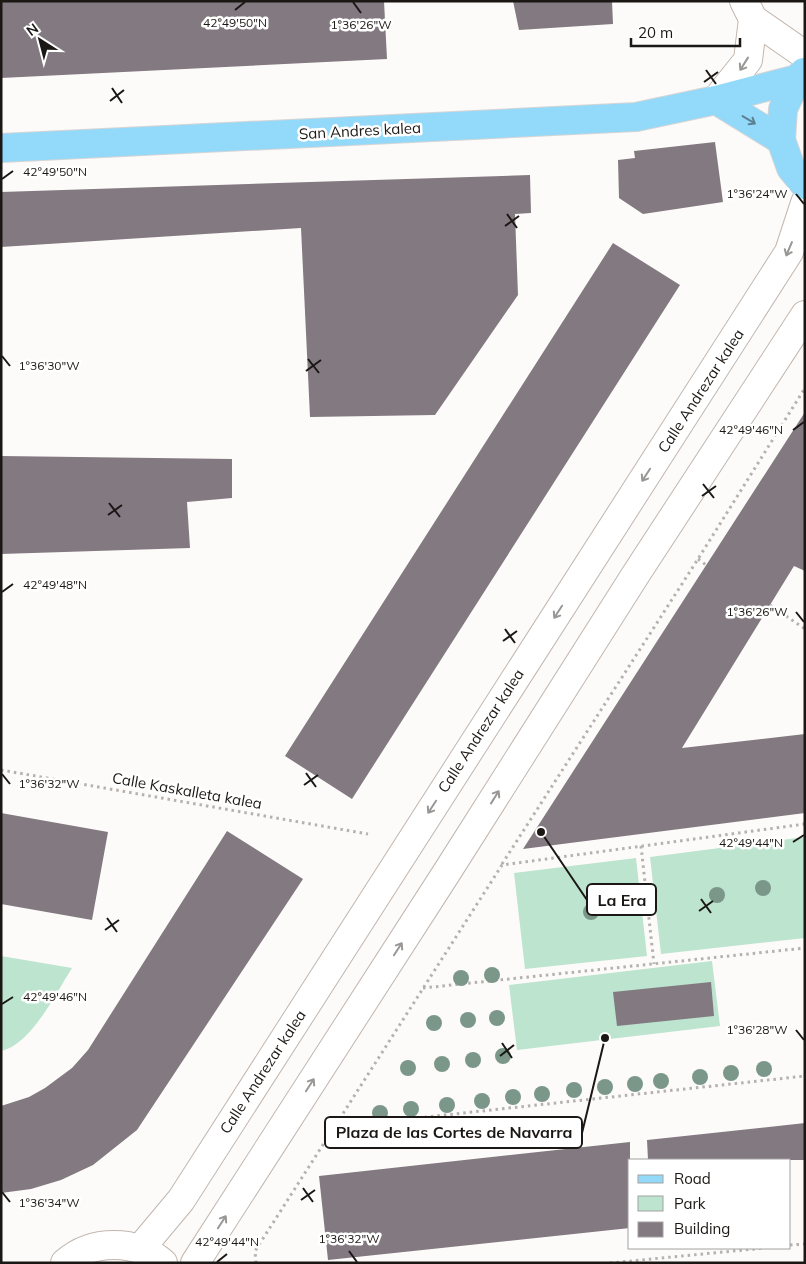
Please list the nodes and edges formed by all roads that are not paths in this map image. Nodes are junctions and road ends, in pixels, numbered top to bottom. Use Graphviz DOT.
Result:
graph roads {
  1 [pos="748,10"];
  2 [pos="802,69"];
  3 [pos="716,100"];
  4 [pos="781,140"];
  5 [pos="1,148"];
  6 [pos="805,185"];
  7 [pos="805,203"];
  8 [pos="805,315"];
  9 [pos="140,1249"];
  10 [pos="65,1263"];
  11 [pos="164,1263"];
  12 [pos="195,1263"];
  1 -- 2 [label="street"];
  1 -- 3 [label="street, one-way"];
  2 -- 3 [label="main road, San Andres kalea"];
  2 -- 4 [label="main road"];
  3 -- 4 [label="main road, one-way"];
  3 -- 5 [label="main road, San Andres kalea"];
  4 -- 6 [label="main road"];
  7 -- 9 [label="street, Calle Andrezar kalea, one-way"];
  12 -- 8 [label="street, one-way"];
  9 -- 10 [label="street"];
  9 -- 11 [label="street"];
}
